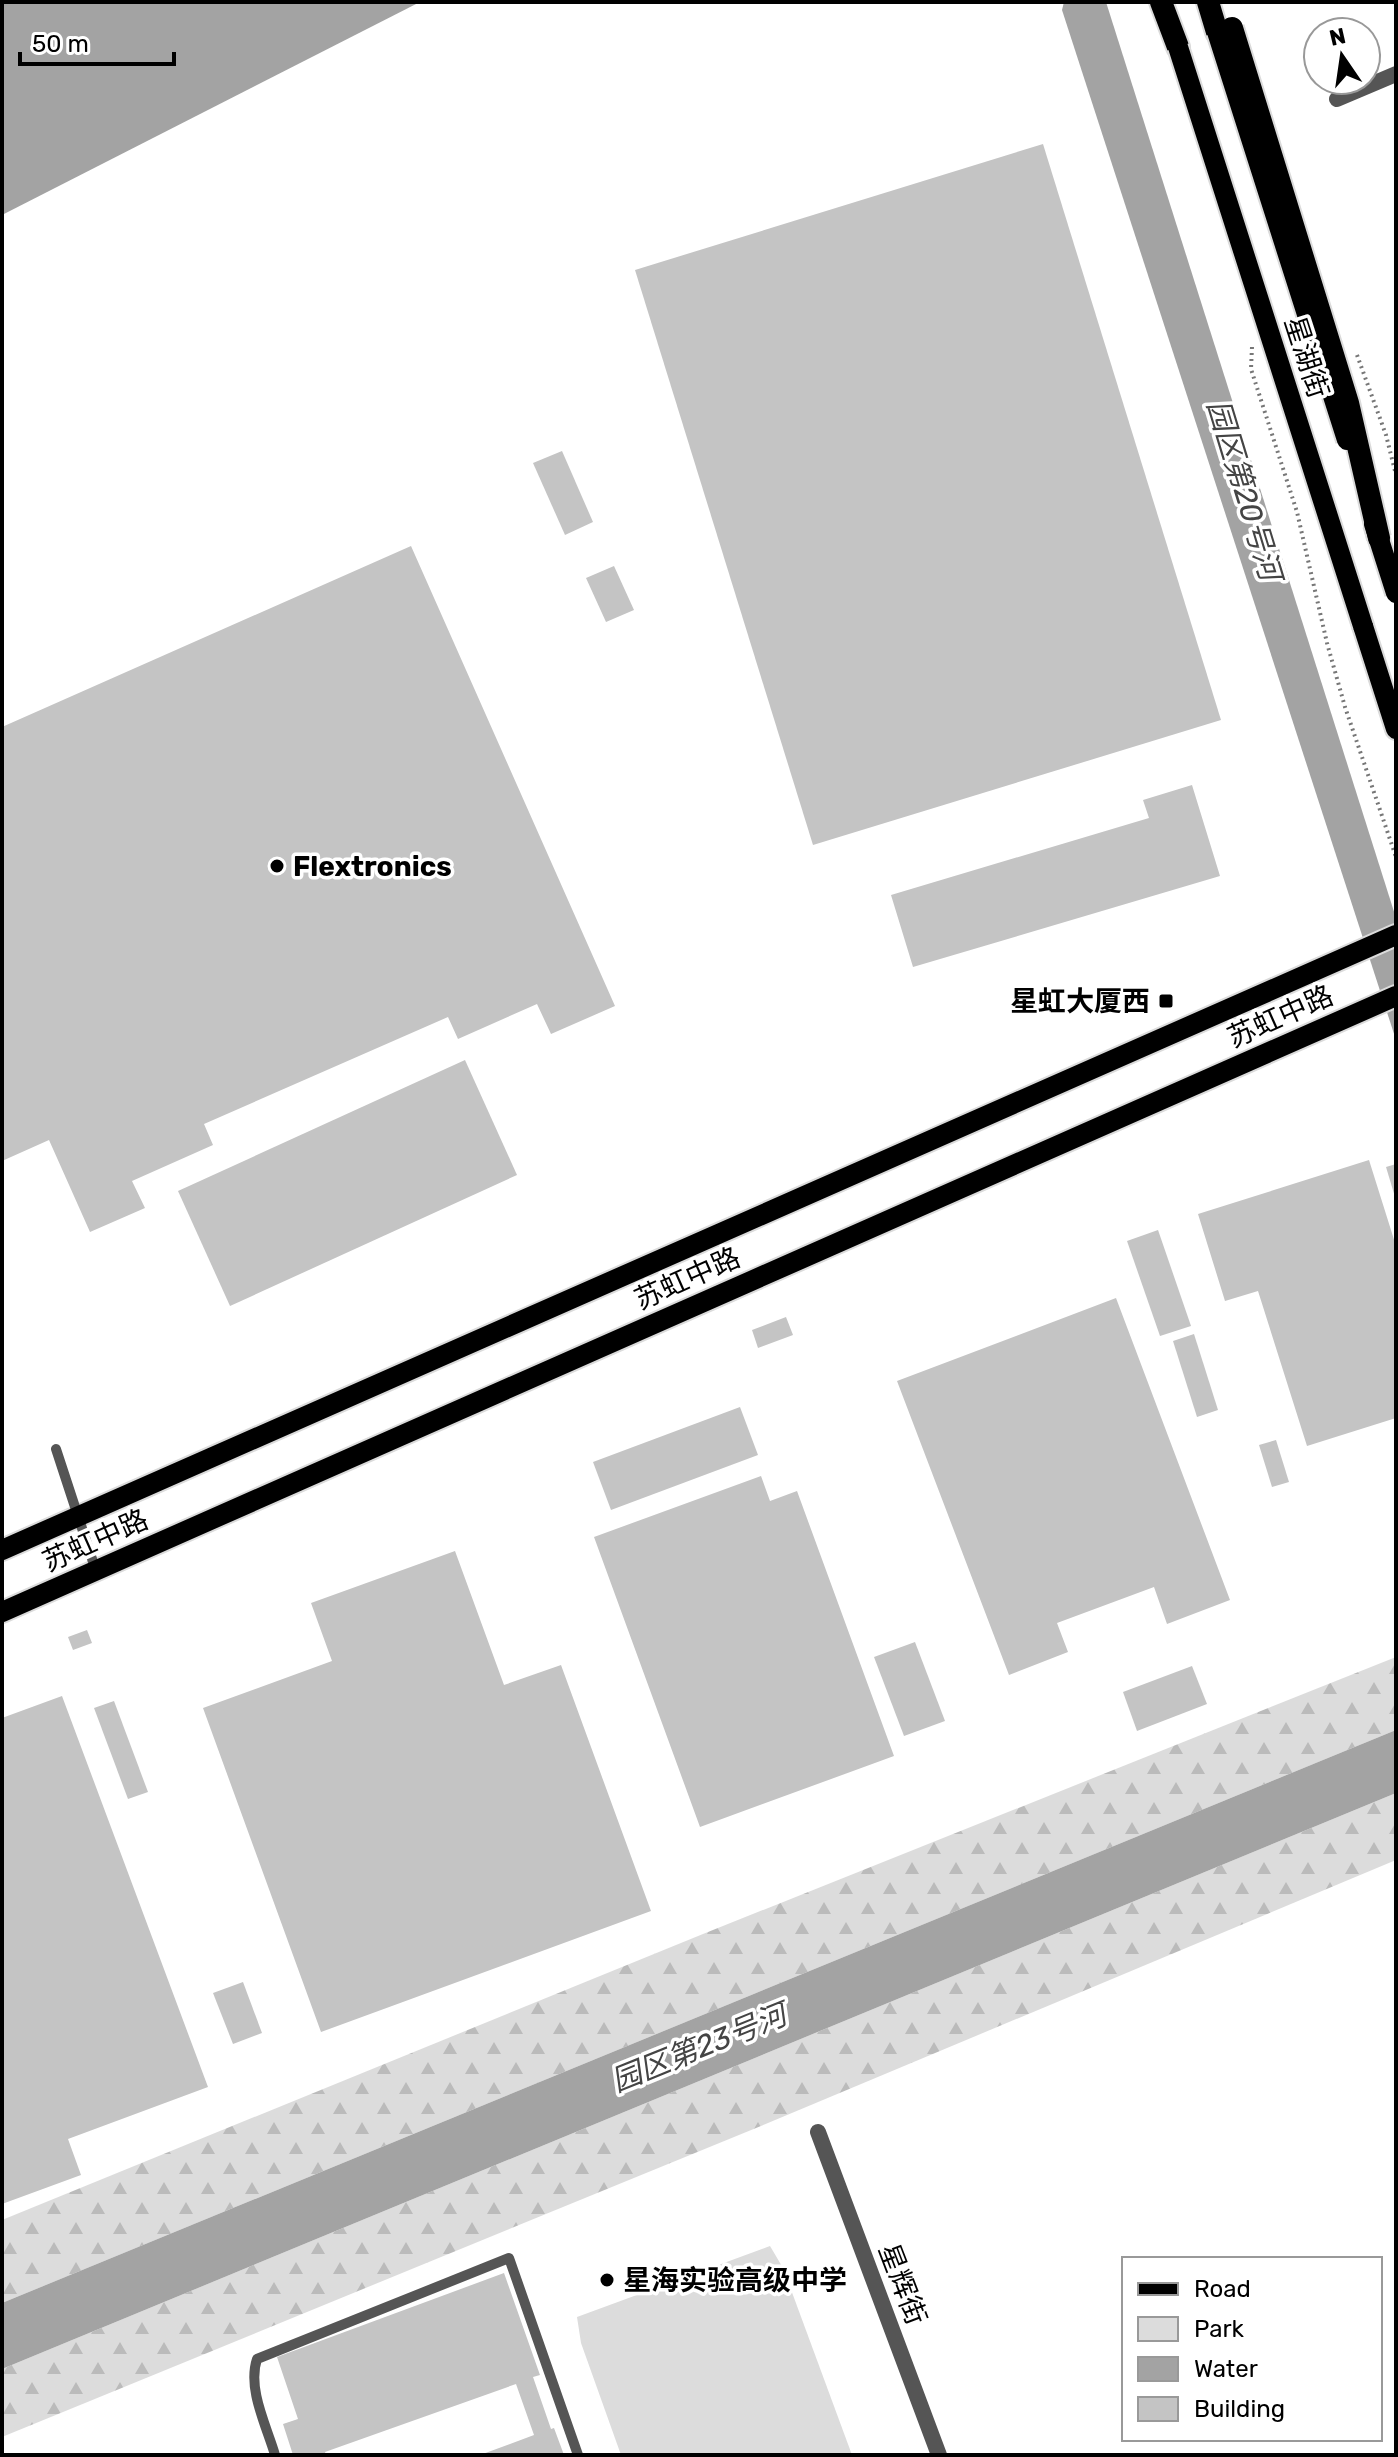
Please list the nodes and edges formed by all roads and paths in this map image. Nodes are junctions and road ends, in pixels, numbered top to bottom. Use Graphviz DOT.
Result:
graph roads {
  1 [pos="1164,2"];
  2 [pos="1206,2"];
  3 [pos="1224,2"];
  4 [pos="1217,32"];
  5 [pos="1178,47"];
  6 [pos="1396,74"];
  7 [pos="1337,99"];
  8 [pos="1252,343"];
  9 [pos="1379,538"];
  10 [pos="1396,593"];
  11 [pos="1396,729"];
  12 [pos="1396,857"];
  13 [pos="1396,935"];
  14 [pos="1388,1000"];
  15 [pos="56,1449"];
  16 [pos="77,1517"];
  17 [pos="2,1550"];
  18 [pos="96,1571"];
  19 [pos="2,1612"];
  20 [pos="818,2132"];
  21 [pos="275,2455"];
  22 [pos="578,2455"];
  23 [pos="939,2455"];
  1 -- 5 [label="highway"];
  2 -- 4 [label="highway"];
  3 -- 9 [label="highway, bridge"];
  4 -- 9 [label="main road, 星湖街, bridge"];
  5 -- 11 [label="main road, 星湖街, bridge"];
  6 -- 7 [label="street"];
  8 -- 12 [label="path"];
  9 -- 10 [label="main road, 星湖街, bridge"];
  13 -- 16 [label="main road, 苏虹中路"];
  14 -- 18 [label="main road, 苏虹中路"];
  15 -- 16 [label="lane"];
  16 -- 17 [label="main road, 苏虹中路"];
  16 -- 18 [label="lane"];
  18 -- 19 [label="main road, 苏虹中路"];
  20 -- 23 [label="street, 星辉街"];
  21 -- 22 [label="lane"];
}
